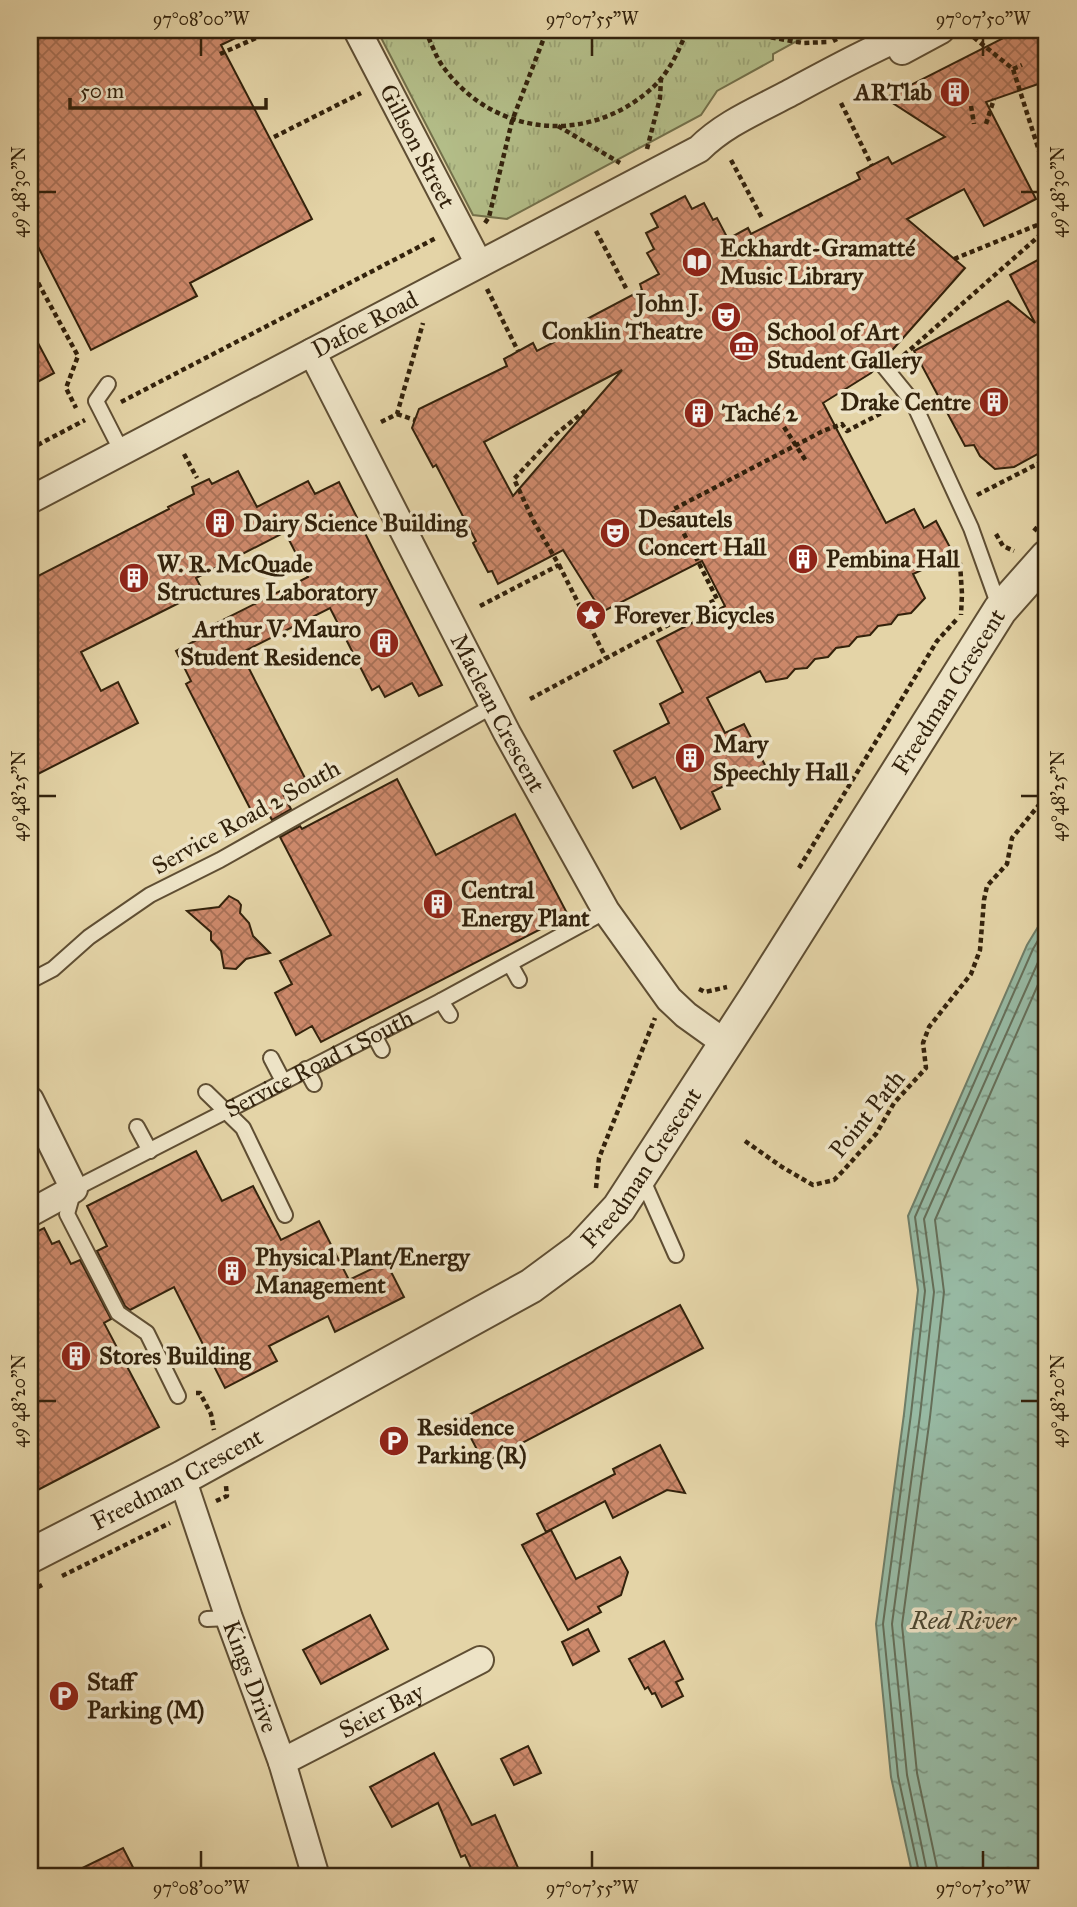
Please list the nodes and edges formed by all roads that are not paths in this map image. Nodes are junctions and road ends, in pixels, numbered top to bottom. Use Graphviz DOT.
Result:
graph roads {
  1 [pos="357,30"];
  2 [pos="916,30"];
  3 [pos="954,31"];
  4 [pos="699,149"];
  5 [pos="482,276"];
  6 [pos="312,352"];
  7 [pos="882,364"];
  8 [pos="108,384"];
  9 [pos="122,452"];
  10 [pos="30,500"];
  11 [pos="1047,556"];
  12 [pos="1000,610"];
  13 [pos="494,706"];
  14 [pos="606,911"];
  15 [pos="510,964"];
  16 [pos="519,980"];
  17 [pos="30,981"];
  18 [pos="441,1001"];
  19 [pos="450,1015"];
  20 [pos="374,1035"];
  21 [pos="725,1043"];
  22 [pos="382,1050"];
  23 [pos="271,1058"];
  24 [pos="306,1069"];
  25 [pos="283,1081"];
  26 [pos="314,1084"];
  27 [pos="206,1092"];
  28 [pos="30,1100"];
  29 [pos="225,1112"];
  30 [pos="137,1127"];
  31 [pos="150,1151"];
  32 [pos="640,1175"];
  33 [pos="74,1189"];
  34 [pos="30,1213"];
  35 [pos="285,1215"];
  36 [pos="676,1255"];
  37 [pos="178,1396"];
  38 [pos="182,1478"];
  39 [pos="30,1556"];
  40 [pos="480,1660"];
  41 [pos="282,1762"];
  42 [pos="312,1876"];
  1 -- 5 [label="street, Gillson Street"];
  2 -- 4 [label="street, Dafoe Road"];
  3 -- 4 [label="street, Dafoe Road"];
  4 -- 5 [label="street, Dafoe Road"];
  5 -- 6 [label="street, Dafoe Road"];
  6 -- 9 [label="street, Dafoe Road"];
  6 -- 13 [label="street, Maclean Crescent"];
  7 -- 12 [label="lane"];
  8 -- 9 [label="lane"];
  9 -- 10 [label="street, Dafoe Road"];
  11 -- 12 [label="street, Freedman Crescent"];
  12 -- 21 [label="street, Freedman Crescent"];
  13 -- 14 [label="street, Maclean Crescent"];
  13 -- 17 [label="lane, Service Road 2 South"];
  14 -- 15 [label="lane, Service Road 1 South"];
  14 -- 21 [label="street, Maclean Crescent"];
  15 -- 16 [label="lane"];
  15 -- 18 [label="lane, Service Road 1 South"];
  18 -- 19 [label="lane"];
  18 -- 20 [label="lane, Service Road 1 South"];
  20 -- 22 [label="lane"];
  20 -- 24 [label="lane, Service Road 1 South"];
  21 -- 32 [label="street, Freedman Crescent"];
  23 -- 25 [label="lane"];
  24 -- 25 [label="lane, Service Road 1 South"];
  24 -- 26 [label="lane"];
  25 -- 29 [label="lane, Service Road 1 South"];
  27 -- 29 [label="lane"];
  28 -- 33 [label="street"];
  29 -- 31 [label="lane, Service Road 1 South"];
  29 -- 35 [label="lane"];
  30 -- 31 [label="lane"];
  31 -- 33 [label="lane, Service Road 1 South"];
  32 -- 36 [label="lane"];
  32 -- 38 [label="street, Freedman Crescent"];
  33 -- 34 [label="street, Service Road 1 South"];
  33 -- 37 [label="lane"];
  38 -- 39 [label="street, Freedman Crescent"];
  38 -- 41 [label="street, Kings Drive"];
  40 -- 41 [label="street, Seier Bay"];
  41 -- 42 [label="street, Kings Drive"];
}
